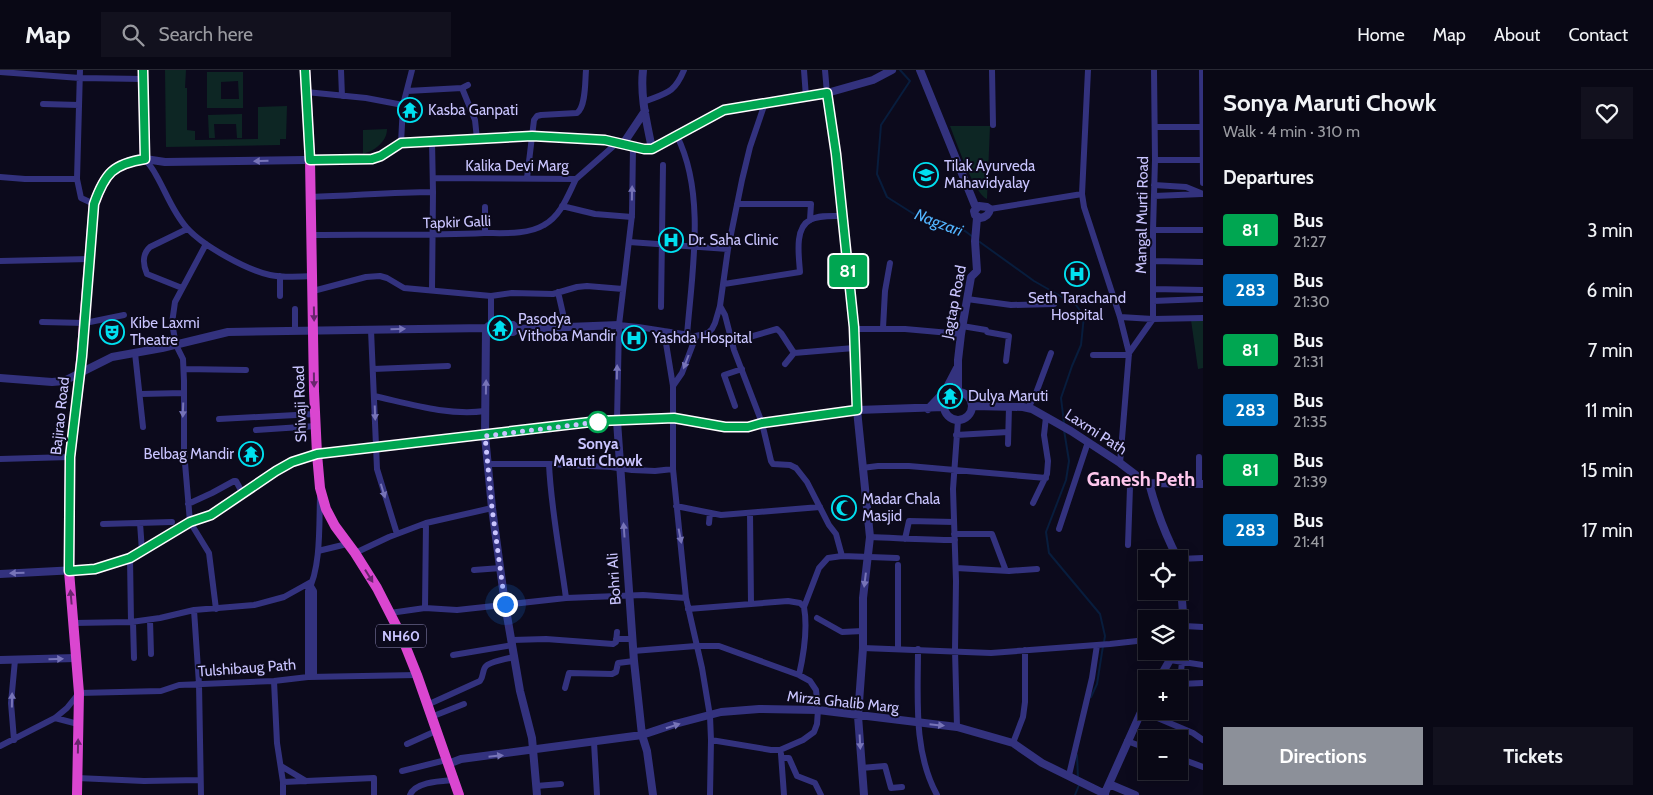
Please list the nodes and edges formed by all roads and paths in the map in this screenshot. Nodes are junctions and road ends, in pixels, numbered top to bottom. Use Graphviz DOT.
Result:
graph roads {
  1 [pos="80,70"];
  2 [pos="305,70"];
  3 [pos="341,70"];
  4 [pos="412,70"];
  5 [pos="586,70"];
  6 [pos="643,70"];
  7 [pos="684,70"];
  8 [pos="804,70"];
  9 [pos="825,70"];
  10 [pos="920,70"];
  11 [pos="992,70"];
  12 [pos="1088,70"];
  13 [pos="1154,70"];
  14 [pos="1202,70"];
  15 [pos="890,71"];
  16 [pos="0,72"];
  17 [pos="143,75"];
  18 [pos="80,78"];
  19 [pos="407,91"];
  20 [pos="306,92"];
  21 [pos="827,93"];
  22 [pos="342,96"];
  23 [pos="806,97"];
  24 [pos="643,102"];
  25 [pos="765,103"];
  26 [pos="43,104"];
  27 [pos="79,105"];
  28 [pos="403,105"];
  29 [pos="645,111"];
  30 [pos="993,125"];
  31 [pos="1155,127"];
  32 [pos="1203,127"];
  33 [pos="532,136"];
  34 [pos="677,136"];
  35 [pos="477,139"];
  36 [pos="432,141"];
  37 [pos="401,143"];
  38 [pos="620,143"];
  39 [pos="633,146"];
  40 [pos="652,149"];
  41 [pos="145,159"];
  42 [pos="310,160"];
  43 [pos="1155,160"];
  44 [pos="1202,160"];
  45 [pos="663,165"];
  46 [pos="0,177"];
  47 [pos="433,178"];
  48 [pos="527,178"];
  49 [pos="576,178"];
  50 [pos="77,179"];
  51 [pos="1203,183"];
  52 [pos="1154,185"];
  53 [pos="433,192"];
  54 [pos="1082,194"];
  55 [pos="1203,194"];
  56 [pos="1154,196"];
  57 [pos="311,197"];
  58 [pos="94,204"];
  59 [pos="737,204"];
  60 [pos="485,206"];
  61 [pos="562,206"];
  62 [pos="976,208"];
  63 [pos="990,209"];
  64 [pos="842,216"];
  65 [pos="632,217"];
  66 [pos="977,218"];
  67 [pos="810,220"];
  68 [pos="187,228"];
  69 [pos="1153,230"];
  70 [pos="1203,230"];
  71 [pos="485,233"];
  72 [pos="312,235"];
  73 [pos="433,236"];
  74 [pos="629,242"];
  75 [pos="206,244"];
  76 [pos="662,244"];
  77 [pos="694,246"];
  78 [pos="728,249"];
  79 [pos="90,259"];
  80 [pos="0,261"];
  81 [pos="1153,261"];
  82 [pos="1203,262"];
  83 [pos="890,263"];
  84 [pos="280,276"];
  85 [pos="313,276"];
  86 [pos="724,284"];
  87 [pos="182,288"];
  88 [pos="624,289"];
  89 [pos="1153,289"];
  90 [pos="432,290"];
  91 [pos="1203,290"];
  92 [pos="313,291"];
  93 [pos="558,292"];
  94 [pos="280,296"];
  95 [pos="491,296"];
  96 [pos="967,299"];
  97 [pos="1203,299"];
  98 [pos="1153,301"];
  99 [pos="1054,304"];
  100 [pos="720,306"];
  101 [pos="661,307"];
  102 [pos="295,309"];
  103 [pos="124,315"];
  104 [pos="1120,317"];
  105 [pos="1203,318"];
  106 [pos="1153,319"];
  107 [pos="42,322"];
  108 [pos="85,323"];
  109 [pos="619,325"];
  110 [pos="489,327"];
  111 [pos="566,327"];
  112 [pos="883,328"];
  113 [pos="854,329"];
  114 [pos="372,330"];
  115 [pos="961,330"];
  116 [pos="295,331"];
  117 [pos="664,331"];
  118 [pos="314,332"];
  119 [pos="687,335"];
  120 [pos="696,336"];
  121 [pos="732,342"];
  122 [pos="176,345"];
  123 [pos="854,348"];
  124 [pos="135,353"];
  125 [pos="794,353"];
  126 [pos="1052,353"];
  127 [pos="1129,354"];
  128 [pos="1093,355"];
  129 [pos="1006,361"];
  130 [pos="785,364"];
  131 [pos="448,366"];
  132 [pos="958,367"];
  133 [pos="184,369"];
  134 [pos="373,369"];
  135 [pos="742,369"];
  136 [pos="246,370"];
  137 [pos="80,374"];
  138 [pos="0,378"];
  139 [pos="673,386"];
  140 [pos="958,392"];
  141 [pos="184,393"];
  142 [pos="140,394"];
  143 [pos="374,396"];
  144 [pos="735,406"];
  145 [pos="973,406"];
  146 [pos="944,407"];
  147 [pos="1009,407"];
  148 [pos="928,408"];
  149 [pos="1028,408"];
  150 [pos="857,410"];
  151 [pos="486,411"];
  152 [pos="315,414"];
  153 [pos="1046,416"];
  154 [pos="674,418"];
  155 [pos="219,419"];
  156 [pos="958,420"];
  157 [pos="617,421"];
  158 [pos="762,423"];
  159 [pos="316,426"];
  160 [pos="143,427"];
  161 [pos="256,430"];
  162 [pos="1008,432"];
  163 [pos="956,435"];
  164 [pos="485,436"];
  165 [pos="1088,442"];
  166 [pos="1008,444"];
  167 [pos="376,446"];
  168 [pos="317,454"];
  169 [pos="70,457"];
  170 [pos="1199,457"];
  171 [pos="0,459"];
  172 [pos="1120,463"];
  173 [pos="488,464"];
  174 [pos="549,464"];
  175 [pos="862,468"];
  176 [pos="620,469"];
  177 [pos="673,469"];
  178 [pos="954,469"];
  179 [pos="1136,476"];
  180 [pos="1046,478"];
  181 [pos="1149,483"];
  182 [pos="1201,484"];
  183 [pos="320,488"];
  184 [pos="243,494"];
  185 [pos="1033,503"];
  186 [pos="188,504"];
  187 [pos="676,506"];
  188 [pos="820,507"];
  189 [pos="492,508"];
  190 [pos="710,513"];
  191 [pos="750,513"];
  192 [pos="172,522"];
  193 [pos="190,522"];
  194 [pos="954,522"];
  195 [pos="140,523"];
  196 [pos="426,523"];
  197 [pos="709,523"];
  198 [pos="103,524"];
  199 [pos="1059,528"];
  200 [pos="397,534"];
  201 [pos="870,537"];
  202 [pos="954,537"];
  203 [pos="905,539"];
  204 [pos="347,544"];
  205 [pos="1128,545"];
  206 [pos="1174,550"];
  207 [pos="142,551"];
  208 [pos="318,551"];
  209 [pos="355,553"];
  210 [pos="842,556"];
  211 [pos="868,557"];
  212 [pos="130,558"];
  213 [pos="897,558"];
  214 [pos="1203,558"];
  215 [pos="1188,559"];
  216 [pos="898,565"];
  217 [pos="501,568"];
  218 [pos="956,568"];
  219 [pos="1037,569"];
  220 [pos="474,570"];
  221 [pos="1006,570"];
  222 [pos="69,571"];
  223 [pos="0,574"];
  224 [pos="311,584"];
  225 [pos="628,595"];
  226 [pos="566,598"];
  227 [pos="686,598"];
  228 [pos="505,604"];
  229 [pos="750,604"];
  230 [pos="804,607"];
  231 [pos="426,608"];
  232 [pos="216,609"];
  233 [pos="688,609"];
  234 [pos="194,610"];
  235 [pos="390,613"];
  236 [pos="817,618"];
  237 [pos="150,620"];
  238 [pos="132,622"];
  239 [pos="73,623"];
  240 [pos="1203,627"];
  241 [pos="863,631"];
  242 [pos="1188,631"];
  243 [pos="617,632"];
  244 [pos="616,639"];
  245 [pos="632,639"];
  246 [pos="1138,641"];
  247 [pos="512,642"];
  248 [pos="1098,644"];
  249 [pos="696,646"];
  250 [pos="863,648"];
  251 [pos="898,649"];
  252 [pos="918,649"];
  253 [pos="954,650"];
  254 [pos="1024,650"];
  255 [pos="633,651"];
  256 [pos="151,654"];
  257 [pos="453,655"];
  258 [pos="515,656"];
  259 [pos="76,658"];
  260 [pos="134,658"];
  261 [pos="0,660"];
  262 [pos="14,660"];
  263 [pos="1170,660"];
  264 [pos="634,661"];
  265 [pos="1182,662"];
  266 [pos="1203,665"];
  267 [pos="1164,670"];
  268 [pos="417,675"];
  269 [pos="799,675"];
  270 [pos="311,677"];
  271 [pos="274,681"];
  272 [pos="1203,683"];
  273 [pos="199,684"];
  274 [pos="565,688"];
  275 [pos="79,692"];
  276 [pos="464,704"];
  277 [pos="427,706"];
  278 [pos="818,710"];
  279 [pos="710,716"];
  280 [pos="858,716"];
  281 [pos="1138,717"];
  282 [pos="55,718"];
  283 [pos="431,718"];
  284 [pos="1162,720"];
  285 [pos="918,723"];
  286 [pos="78,724"];
  287 [pos="957,727"];
  288 [pos="436,731"];
  289 [pos="642,735"];
  290 [pos="14,740"];
  291 [pos="711,740"];
  292 [pos="1203,740"];
  293 [pos="1127,741"];
  294 [pos="594,742"];
  295 [pos="1013,743"];
  296 [pos="407,744"];
  297 [pos="1138,745"];
  298 [pos="0,746"];
  299 [pos="780,750"];
  300 [pos="533,751"];
  301 [pos="782,758"];
  302 [pos="1188,761"];
  303 [pos="447,762"];
  304 [pos="280,766"];
  305 [pos="1203,767"];
  306 [pos="861,768"];
  307 [pos="402,771"];
  308 [pos="77,778"];
  309 [pos="1075,779"];
  310 [pos="200,780"];
  311 [pos="454,780"];
  312 [pos="306,781"];
  313 [pos="283,782"];
  314 [pos="561,784"];
  315 [pos="1109,784"];
  316 [pos="536,786"];
  317 [pos="902,787"];
  318 [pos="1104,794"];
  319 [pos="77,795"];
  320 [pos="201,795"];
  321 [pos="284,795"];
  322 [pos="374,795"];
  323 [pos="410,795"];
  324 [pos="458,795"];
  325 [pos="537,795"];
  326 [pos="597,795"];
  327 [pos="653,795"];
  328 [pos="710,795"];
  329 [pos="784,795"];
  330 [pos="821,795"];
  331 [pos="864,795"];
  332 [pos="937,795"];
  333 [pos="1135,795"];
  1 -- 18 [label="street"];
  2 -- 20 [label="highway, Shivaji Road / NH60"];
  3 -- 22 [label="street"];
  4 -- 19 [label="street"];
  5 -- 33 [label="street"];
  6 -- 24 [label="street"];
  7 -- 24 [label="street"];
  8 -- 23 [label="street"];
  9 -- 21 [label="street"];
  10 -- 62 [label="street"];
  11 -- 30 [label="street"];
  12 -- 54 [label="street"];
  13 -- 31 [label="street, Mangal Murti Road"];
  14 -- 32 [label="street"];
  15 -- 21 [label="street"];
  16 -- 18 [label="street"];
  17 -- 18 [label="street"];
  17 -- 41 [label="highway"];
  18 -- 27 [label="street"];
  19 -- 28 [label="street"];
  19 -- 35 [label="street"];
  20 -- 22 [label="street"];
  20 -- 42 [label="highway, Shivaji Road / NH60"];
  21 -- 23 [label="street"];
  21 -- 64 [label="street"];
  22 -- 28 [label="street"];
  23 -- 25 [label="street"];
  24 -- 29 [label="street"];
  25 -- 34 [label="street"];
  25 -- 59 [label="street"];
  26 -- 27 [label="street"];
  27 -- 50 [label="street"];
  28 -- 37 [label="street"];
  29 -- 38 [label="street"];
  29 -- 40 [label="street"];
  31 -- 32 [label="street"];
  31 -- 43 [label="street, Mangal Murti Road"];
  32 -- 44 [label="street"];
  33 -- 35 [label="street"];
  33 -- 38 [label="street"];
  33 -- 48 [label="street"];
  34 -- 40 [label="street"];
  34 -- 77 [label="street"];
  35 -- 36 [label="street"];
  36 -- 37 [label="street"];
  36 -- 47 [label="street"];
  37 -- 42 [label="street"];
  38 -- 39 [label="street"];
  38 -- 49 [label="street, Kalika Devi Marg"];
  39 -- 40 [label="street"];
  65 -- 39 [label="street, one-way"];
  42 -- 41 [label="street, one-way"];
  41 -- 58 [label="highway, Bajirao Road"];
  41 -- 68 [label="street"];
  42 -- 57 [label="highway, Shivaji Road / NH60"];
  43 -- 44 [label="street"];
  43 -- 52 [label="street, Mangal Murti Road"];
  44 -- 51 [label="street"];
  45 -- 76 [label="street"];
  46 -- 50 [label="street"];
  47 -- 48 [label="street, Kalika Devi Marg"];
  47 -- 53 [label="street"];
  48 -- 49 [label="street, Kalika Devi Marg"];
  49 -- 61 [label="street, Tapkir Galli"];
  50 -- 58 [label="street"];
  52 -- 55 [label="street"];
  52 -- 56 [label="street, Mangal Murti Road"];
  53 -- 57 [label="street"];
  53 -- 73 [label="street"];
  54 -- 63 [label="street"];
  54 -- 104 [label="street"];
  55 -- 56 [label="street"];
  56 -- 69 [label="street, Mangal Murti Road"];
  57 -- 72 [label="highway, Shivaji Road / NH60"];
  58 -- 79 [label="highway, Bajirao Road"];
  59 -- 67 [label="street"];
  59 -- 78 [label="street"];
  60 -- 71 [label="street"];
  61 -- 65 [label="street"];
  61 -- 71 [label="street, Tapkir Galli"];
  62 -- 63 [label="street"];
  62 -- 66 [label="street"];
  63 -- 66 [label="street"];
  64 -- 67 [label="street"];
  64 -- 113 [label="street"];
  65 -- 74 [label="street"];
  66 -- 96 [label="street, Jagtap Road"];
  67 -- 86 [label="street"];
  68 -- 75 [label="street"];
  68 -- 87 [label="street"];
  69 -- 70 [label="street"];
  69 -- 81 [label="street, Mangal Murti Road"];
  71 -- 73 [label="street, Tapkir Galli"];
  72 -- 73 [label="street, Tapkir Galli"];
  72 -- 85 [label="highway, Shivaji Road / NH60"];
  73 -- 90 [label="street"];
  74 -- 76 [label="street"];
  74 -- 88 [label="street"];
  75 -- 84 [label="street"];
  75 -- 87 [label="street"];
  76 -- 77 [label="street"];
  76 -- 101 [label="street"];
  77 -- 78 [label="street"];
  77 -- 119 [label="street"];
  78 -- 86 [label="street"];
  79 -- 80 [label="street"];
  79 -- 108 [label="highway, Bajirao Road"];
  81 -- 82 [label="street"];
  81 -- 89 [label="street, Mangal Murti Road"];
  83 -- 112 [label="street"];
  84 -- 85 [label="street"];
  84 -- 94 [label="street"];
  85 -- 92 [label="highway, Shivaji Road / NH60"];
  86 -- 100 [label="street"];
  87 -- 122 [label="street"];
  88 -- 93 [label="street"];
  88 -- 109 [label="street"];
  89 -- 91 [label="street"];
  89 -- 98 [label="street, Mangal Murti Road"];
  90 -- 92 [label="street"];
  90 -- 95 [label="street"];
  92 -- 118 [label="highway, Shivaji Road / NH60, one-way"];
  93 -- 95 [label="street"];
  93 -- 111 [label="street"];
  95 -- 110 [label="street"];
  96 -- 99 [label="street"];
  96 -- 115 [label="street, Jagtap Road"];
  97 -- 98 [label="street"];
  98 -- 106 [label="street, Mangal Murti Road"];
  100 -- 120 [label="street"];
  100 -- 121 [label="street"];
  102 -- 116 [label="street"];
  103 -- 108 [label="street"];
  104 -- 106 [label="street"];
  104 -- 127 [label="street"];
  105 -- 106 [label="street"];
  106 -- 127 [label="street"];
  107 -- 108 [label="street"];
  108 -- 137 [label="highway, Bajirao Road"];
  109 -- 111 [label="street"];
  109 -- 117 [label="street"];
  157 -- 109 [label="street, one-way"];
  110 -- 111 [label="street"];
  114 -- 110 [label="street, one-way"];
  151 -- 110 [label="street, one-way"];
  112 -- 113 [label="street"];
  112 -- 115 [label="street"];
  113 -- 123 [label="street"];
  114 -- 118 [label="street"];
  114 -- 134 [label="street"];
  115 -- 129 [label="street"];
  115 -- 132 [label="street, Jagtap Road"];
  116 -- 118 [label="street"];
  116 -- 122 [label="street"];
  117 -- 119 [label="street"];
  117 -- 139 [label="street"];
  118 -- 152 [label="highway, Shivaji Road / NH60, one-way"];
  119 -- 120 [label="street"];
  120 -- 139 [label="street, one-way"];
  121 -- 125 [label="street"];
  121 -- 135 [label="street"];
  122 -- 124 [label="street"];
  122 -- 133 [label="street"];
  123 -- 125 [label="street"];
  123 -- 150 [label="street"];
  124 -- 137 [label="street"];
  124 -- 142 [label="street"];
  125 -- 130 [label="street"];
  126 -- 149 [label="street"];
  127 -- 128 [label="street"];
  127 -- 172 [label="street"];
  131 -- 134 [label="street"];
  132 -- 140 [label="street, Jagtap Road"];
  132 -- 148 [label="street"];
  133 -- 136 [label="street"];
  133 -- 141 [label="street"];
  134 -- 143 [label="street"];
  135 -- 144 [label="street"];
  135 -- 158 [label="street"];
  137 -- 138 [label="street"];
  137 -- 169 [label="highway, Bajirao Road"];
  139 -- 154 [label="street"];
  140 -- 145 [label="street"];
  140 -- 146 [label="street"];
  141 -- 142 [label="street"];
  141 -- 186 [label="street, one-way"];
  142 -- 160 [label="street"];
  143 -- 151 [label="street"];
  143 -- 167 [label="street, one-way"];
  145 -- 147 [label="street, Laxmi Path"];
  145 -- 156 [label="street"];
  146 -- 148 [label="street"];
  146 -- 156 [label="street"];
  147 -- 149 [label="street, Laxmi Path"];
  147 -- 162 [label="street"];
  148 -- 150 [label="street"];
  149 -- 153 [label="street, Laxmi Path"];
  150 -- 158 [label="street"];
  150 -- 175 [label="street"];
  151 -- 164 [label="street"];
  152 -- 155 [label="street"];
  152 -- 159 [label="highway, Shivaji Road / NH60"];
  153 -- 165 [label="street, Laxmi Path"];
  153 -- 180 [label="street"];
  154 -- 157 [label="street"];
  154 -- 158 [label="street"];
  154 -- 177 [label="street"];
  156 -- 163 [label="street"];
  157 -- 164 [label="street"];
  157 -- 176 [label="street, Bohri Ali"];
  158 -- 188 [label="street"];
  159 -- 161 [label="street"];
  159 -- 168 [label="highway, Shivaji Road / NH60"];
  162 -- 163 [label="street"];
  162 -- 166 [label="street"];
  163 -- 178 [label="street"];
  164 -- 167 [label="street"];
  164 -- 173 [label="street"];
  165 -- 172 [label="street, Laxmi Path"];
  165 -- 199 [label="street"];
  167 -- 168 [label="street"];
  167 -- 200 [label="street, one-way"];
  168 -- 183 [label="highway, Shivaji Road / NH60"];
  168 -- 184 [label="street"];
  169 -- 171 [label="street"];
  169 -- 222 [label="highway, Bajirao Road"];
  170 -- 182 [label="street"];
  172 -- 179 [label="street, Laxmi Path"];
  173 -- 174 [label="street"];
  173 -- 189 [label="street"];
  174 -- 176 [label="street"];
  174 -- 226 [label="street"];
  175 -- 178 [label="street"];
  175 -- 201 [label="street"];
  176 -- 177 [label="street"];
  225 -- 176 [label="street, Bohri Ali, one-way"];
  177 -- 187 [label="street"];
  178 -- 180 [label="street"];
  178 -- 194 [label="street"];
  179 -- 181 [label="street, Laxmi Path"];
  179 -- 205 [label="street"];
  180 -- 185 [label="street"];
  181 -- 182 [label="street, Laxmi Path"];
  181 -- 206 [label="street"];
  183 -- 204 [label="highway, Shivaji Road / NH60"];
  183 -- 208 [label="street"];
  184 -- 186 [label="street"];
  184 -- 193 [label="street"];
  186 -- 193 [label="street"];
  187 -- 190 [label="street"];
  187 -- 227 [label="street, one-way"];
  188 -- 191 [label="street"];
  188 -- 210 [label="street"];
  189 -- 196 [label="street"];
  189 -- 217 [label="street"];
  190 -- 191 [label="street"];
  190 -- 197 [label="street"];
  191 -- 229 [label="street"];
  192 -- 195 [label="street"];
  193 -- 207 [label="street"];
  193 -- 232 [label="street"];
  194 -- 202 [label="street"];
  194 -- 203 [label="street"];
  195 -- 198 [label="street"];
  195 -- 207 [label="street"];
  196 -- 200 [label="street"];
  196 -- 231 [label="street"];
  200 -- 209 [label="street"];
  201 -- 203 [label="street"];
  201 -- 211 [label="street"];
  202 -- 203 [label="street"];
  202 -- 218 [label="street"];
  202 -- 221 [label="street"];
  204 -- 208 [label="street"];
  204 -- 209 [label="highway, Shivaji Road / NH60"];
  207 -- 212 [label="street"];
  208 -- 224 [label="street"];
  209 -- 235 [label="highway, Shivaji Road / NH60, one-way"];
  210 -- 211 [label="street"];
  210 -- 230 [label="street"];
  211 -- 213 [label="street"];
  211 -- 241 [label="street, one-way"];
  212 -- 222 [label="street"];
  212 -- 238 [label="street"];
  214 -- 215 [label="street"];
  216 -- 251 [label="street"];
  217 -- 220 [label="street"];
  217 -- 228 [label="street"];
  218 -- 221 [label="street"];
  218 -- 253 [label="street"];
  219 -- 221 [label="street"];
  222 -- 223 [label="street, one-way"];
  239 -- 222 [label="highway, Bajirao Road, one-way"];
  224 -- 232 [label="street"];
  224 -- 270 [label="street"];
  225 -- 226 [label="street"];
  225 -- 227 [label="street"];
  225 -- 245 [label="street, Bohri Ali"];
  226 -- 228 [label="street"];
  227 -- 233 [label="street"];
  228 -- 231 [label="street"];
  228 -- 247 [label="street"];
  229 -- 230 [label="street"];
  229 -- 233 [label="street"];
  230 -- 269 [label="street"];
  231 -- 235 [label="street"];
  232 -- 234 [label="street"];
  233 -- 249 [label="street"];
  234 -- 237 [label="street"];
  234 -- 273 [label="street"];
  235 -- 268 [label="highway, Shivaji Road / NH60"];
  236 -- 241 [label="street"];
  237 -- 238 [label="street"];
  237 -- 256 [label="street"];
  238 -- 239 [label="street"];
  238 -- 260 [label="street"];
  239 -- 259 [label="highway, Bajirao Road"];
  240 -- 242 [label="street"];
  241 -- 250 [label="street"];
  243 -- 244 [label="street"];
  244 -- 245 [label="street"];
  244 -- 247 [label="street"];
  245 -- 255 [label="street, Bohri Ali"];
  246 -- 248 [label="street"];
  247 -- 257 [label="street"];
  247 -- 258 [label="street"];
  248 -- 254 [label="street"];
  248 -- 309 [label="street"];
  249 -- 255 [label="street"];
  249 -- 269 [label="street"];
  249 -- 279 [label="street"];
  250 -- 251 [label="street"];
  250 -- 280 [label="street"];
  251 -- 252 [label="street"];
  252 -- 253 [label="street"];
  252 -- 285 [label="street"];
  253 -- 254 [label="street"];
  253 -- 287 [label="street"];
  254 -- 295 [label="street"];
  255 -- 264 [label="street, Bohri Ali"];
  258 -- 277 [label="street"];
  258 -- 300 [label="street"];
  262 -- 259 [label="street, one-way"];
  259 -- 275 [label="highway, Bajirao Road"];
  261 -- 262 [label="street"];
  290 -- 262 [label="street, one-way"];
  263 -- 265 [label="street"];
  263 -- 267 [label="street"];
  264 -- 274 [label="street"];
  264 -- 289 [label="street, Bohri Ali"];
  265 -- 266 [label="street"];
  265 -- 272 [label="street"];
  268 -- 270 [label="street, Tulshibaug Path"];
  268 -- 277 [label="highway, Shivaji Road / NH60"];
  269 -- 278 [label="street"];
  270 -- 271 [label="street, Tulshibaug Path"];
  271 -- 273 [label="street, Tulshibaug Path"];
  271 -- 304 [label="street"];
  273 -- 275 [label="street, Tulshibaug Path"];
  273 -- 310 [label="street"];
  275 -- 282 [label="street"];
  275 -- 286 [label="highway, Bajirao Road"];
  276 -- 283 [label="street"];
  277 -- 283 [label="highway, Shivaji Road / NH60"];
  278 -- 279 [label="street, Mirza Ghalib Marg"];
  278 -- 280 [label="street, Mirza Ghalib Marg"];
  278 -- 299 [label="street"];
  289 -- 279 [label="street, Mirza Ghalib Marg, one-way"];
  279 -- 291 [label="street"];
  280 -- 285 [label="street, Mirza Ghalib Marg"];
  280 -- 306 [label="street, one-way"];
  281 -- 293 [label="street"];
  282 -- 286 [label="street"];
  282 -- 290 [label="street"];
  283 -- 288 [label="highway, Shivaji Road / NH60"];
  284 -- 292 [label="street"];
  285 -- 287 [label="street, Mirza Ghalib Marg, one-way"];
  285 -- 332 [label="street"];
  308 -- 286 [label="highway, Bajirao Road, one-way"];
  287 -- 295 [label="street, Mirza Ghalib Marg"];
  288 -- 296 [label="street"];
  288 -- 303 [label="highway, Shivaji Road / NH60"];
  289 -- 294 [label="street, Mirza Ghalib Marg"];
  289 -- 327 [label="street, Bohri Ali"];
  290 -- 298 [label="street"];
  291 -- 299 [label="street"];
  291 -- 328 [label="street"];
  293 -- 297 [label="street"];
  293 -- 315 [label="street"];
  294 -- 300 [label="street, Mirza Ghalib Marg"];
  294 -- 326 [label="street"];
  295 -- 309 [label="street, Mirza Ghalib Marg"];
  299 -- 301 [label="street"];
  303 -- 300 [label="street, Mirza Ghalib Marg, one-way"];
  300 -- 316 [label="street"];
  301 -- 329 [label="street"];
  301 -- 330 [label="street"];
  302 -- 305 [label="street"];
  303 -- 307 [label="street"];
  303 -- 311 [label="highway, Shivaji Road / NH60"];
  304 -- 312 [label="street"];
  304 -- 313 [label="street"];
  306 -- 317 [label="street"];
  306 -- 331 [label="street"];
  308 -- 310 [label="street"];
  308 -- 319 [label="highway, Bajirao Road"];
  309 -- 318 [label="street, Mirza Ghalib Marg"];
  310 -- 320 [label="street"];
  311 -- 323 [label="street"];
  311 -- 324 [label="highway, Shivaji Road / NH60"];
  312 -- 313 [label="street"];
  312 -- 322 [label="street"];
  313 -- 321 [label="street"];
  314 -- 316 [label="street"];
  315 -- 318 [label="street"];
  315 -- 333 [label="street"];
  316 -- 325 [label="street"];
}
